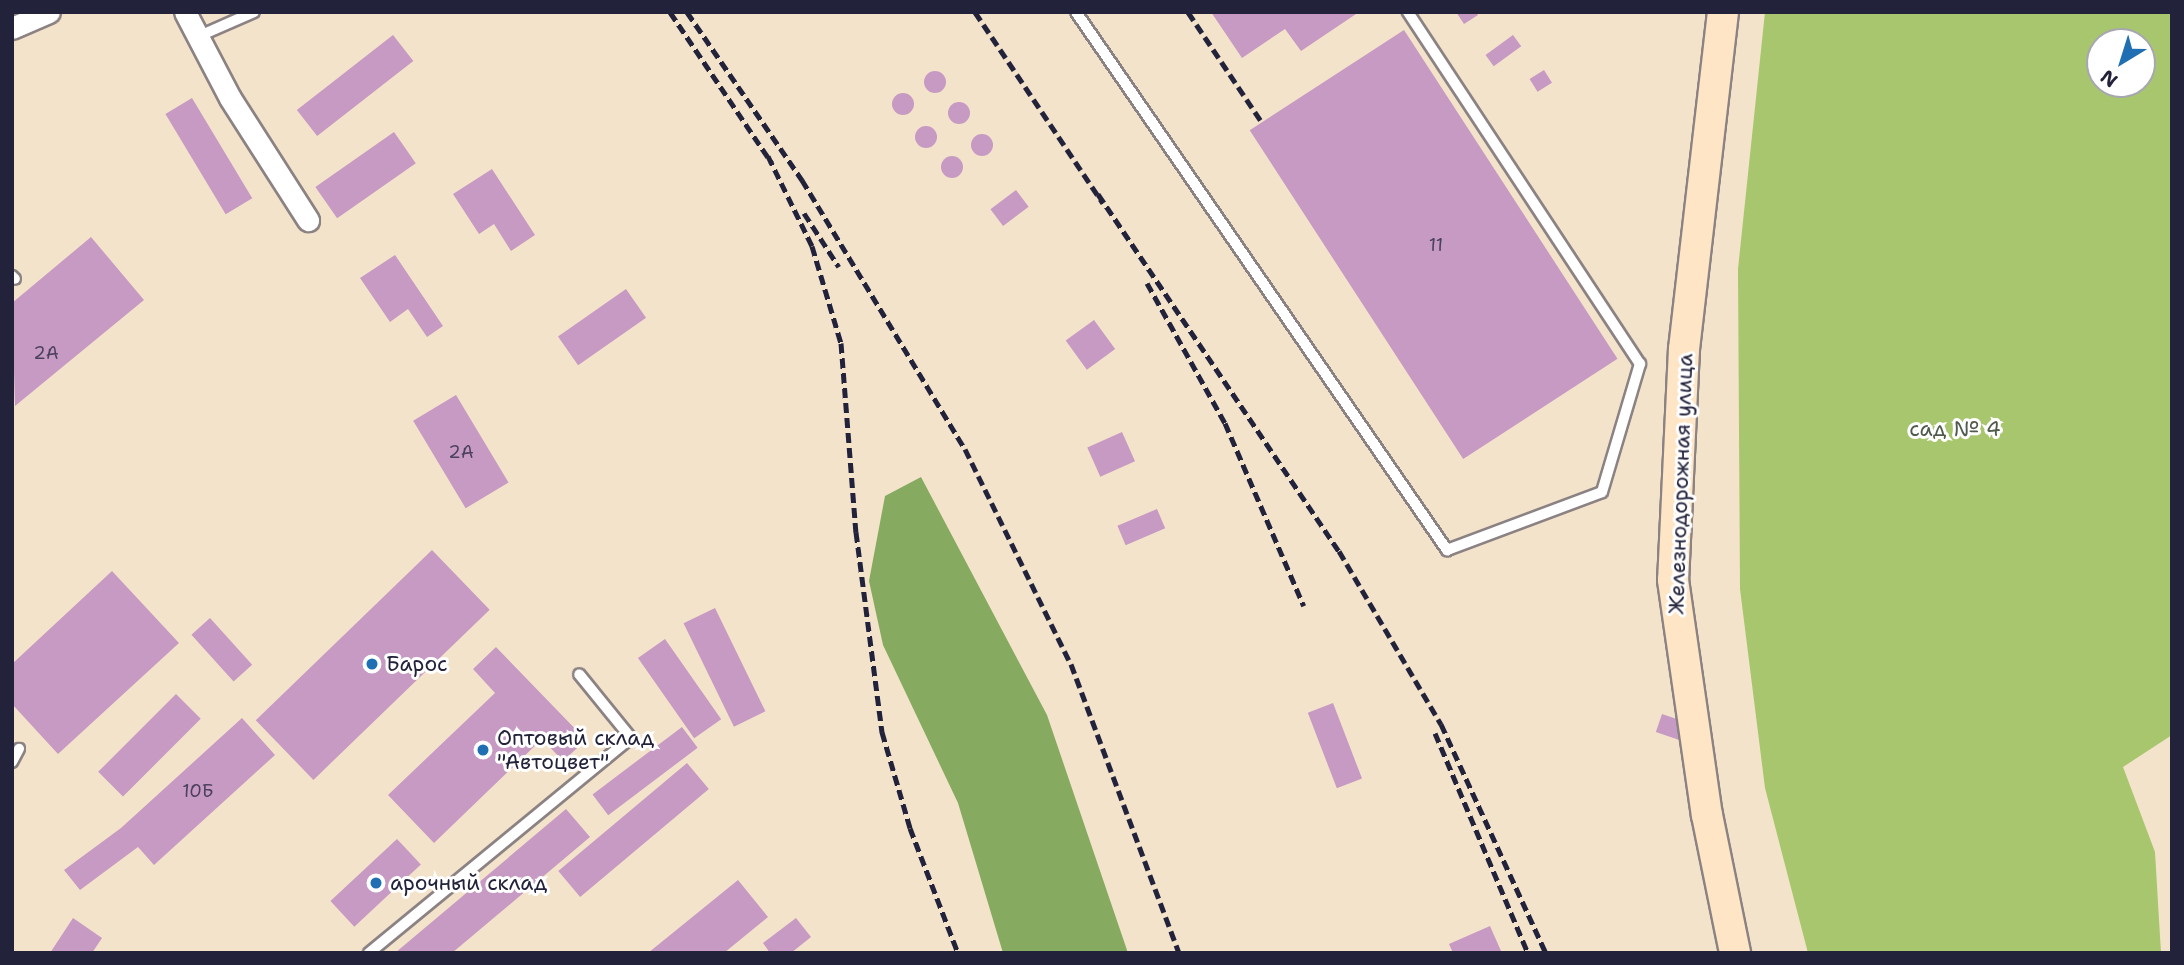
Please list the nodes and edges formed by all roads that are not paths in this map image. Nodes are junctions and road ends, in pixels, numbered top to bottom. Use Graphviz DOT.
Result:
graph roads {
  1 [pos="49,12"];
  2 [pos="185,12"];
  3 [pos="254,12"];
  4 [pos="1076,12"];
  5 [pos="1408,12"];
  6 [pos="1723,12"];
  7 [pos="12,28"];
  8 [pos="197,37"];
  9 [pos="308,220"];
  10 [pos="579,674"];
  11 [pos="19,749"];
  12 [pos="12,762"];
  13 [pos="369,953"];
  14 [pos="1735,953"];
  1 -- 7 [label="street"];
  2 -- 8 [label="street"];
  3 -- 8 [label="lane"];
  4 -- 5 [label="lane"];
  6 -- 14 [label="street, Железнодорожная улица"];
  8 -- 9 [label="street"];
  10 -- 13 [label="lane"];
  11 -- 12 [label="lane"];
}
